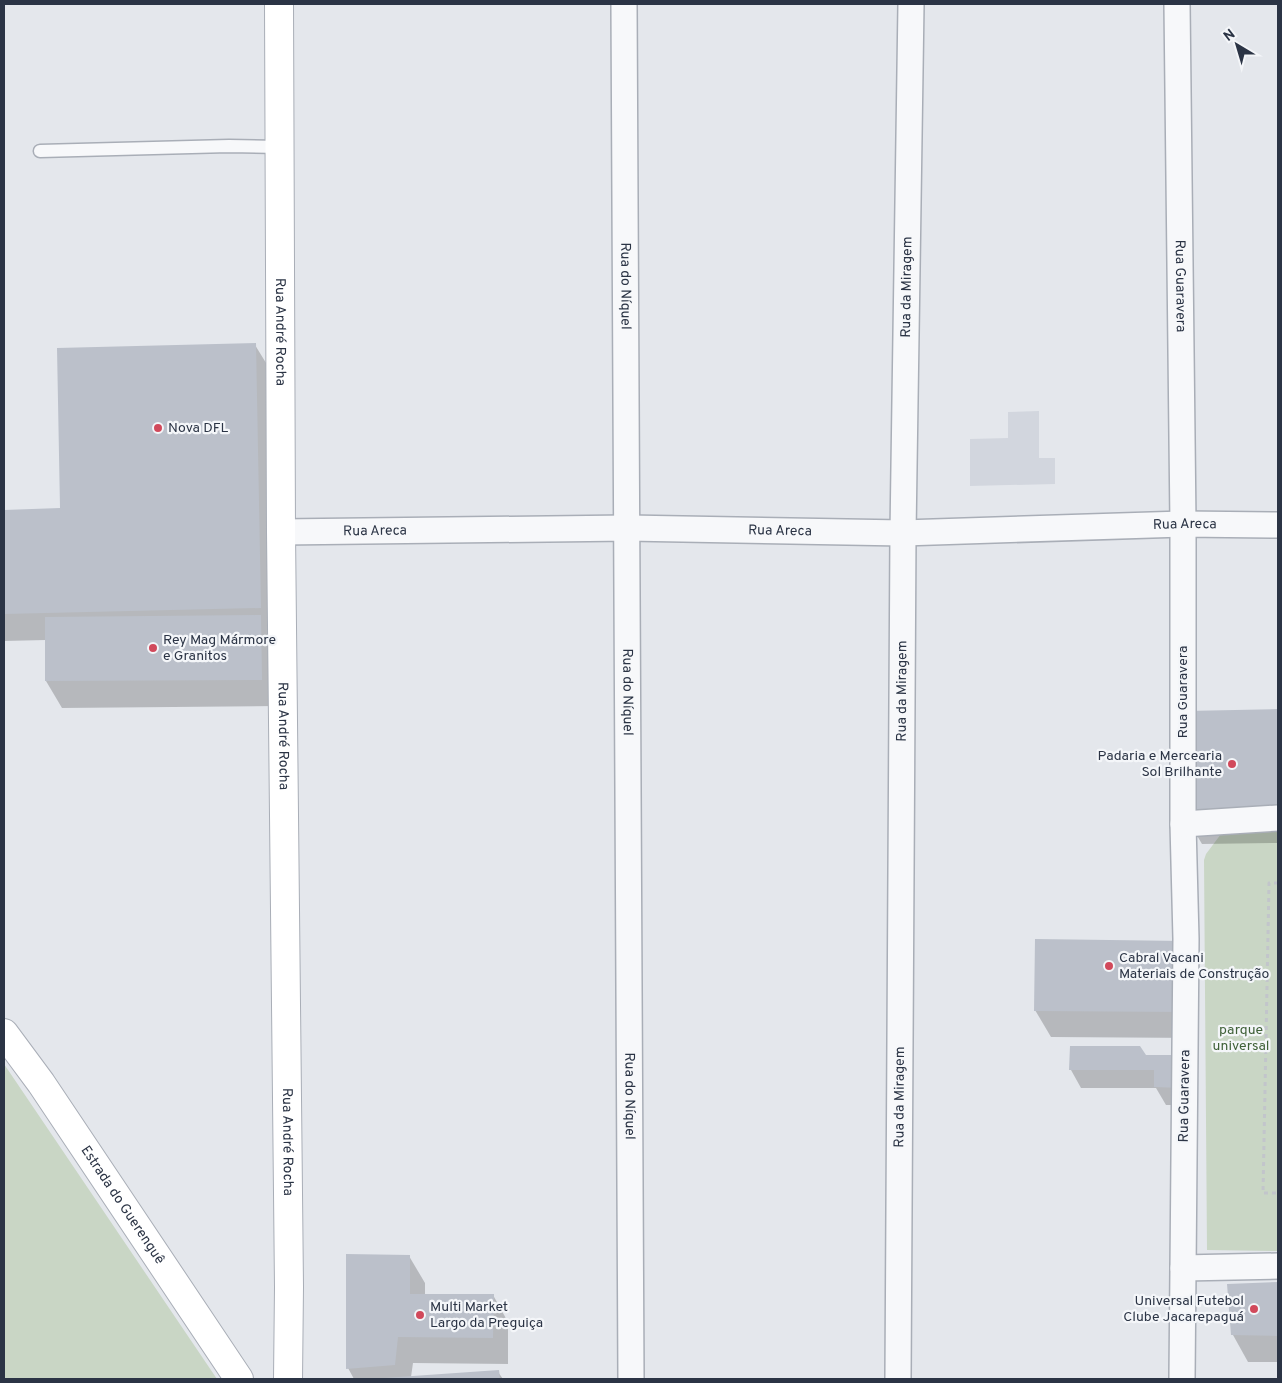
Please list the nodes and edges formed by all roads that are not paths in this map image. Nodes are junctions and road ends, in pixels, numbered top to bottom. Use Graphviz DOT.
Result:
graph roads {
  1 [pos="280,4"];
  2 [pos="624,4"];
  3 [pos="911,4"];
  4 [pos="1178,4"];
  5 [pos="280,147"];
  6 [pos="40,152"];
  7 [pos="1183,524"];
  8 [pos="1278,525"];
  9 [pos="628,528"];
  10 [pos="281,532"];
  11 [pos="903,533"];
  12 [pos="1278,818"];
  13 [pos="1183,824"];
  14 [pos="4,1033"];
  15 [pos="1278,1266"];
  16 [pos="1183,1268"];
  17 [pos="239,1379"];
  18 [pos="288,1379"];
  19 [pos="631,1379"];
  20 [pos="898,1379"];
  21 [pos="1182,1379"];
  1 -- 5 [label="main road, Rua André Rocha"];
  2 -- 9 [label="street, Rua do Níquel"];
  3 -- 11 [label="street, Rua da Miragem"];
  4 -- 7 [label="street, Rua Guaravera"];
  5 -- 6 [label="lane"];
  5 -- 10 [label="main road, Rua André Rocha"];
  7 -- 8 [label="street, Rua Areca"];
  7 -- 11 [label="street, Rua Areca"];
  7 -- 13 [label="street, Rua Guaravera"];
  9 -- 10 [label="street, Rua Areca"];
  9 -- 11 [label="street, Rua Areca"];
  9 -- 19 [label="street, Rua do Níquel"];
  10 -- 18 [label="main road, Rua André Rocha"];
  11 -- 20 [label="street, Rua da Miragem"];
  12 -- 13 [label="street"];
  13 -- 16 [label="street, Rua Guaravera"];
  14 -- 17 [label="main road, Estrada do Guerenguê"];
  15 -- 16 [label="street"];
  16 -- 21 [label="street, Rua Guaravera"];
}
